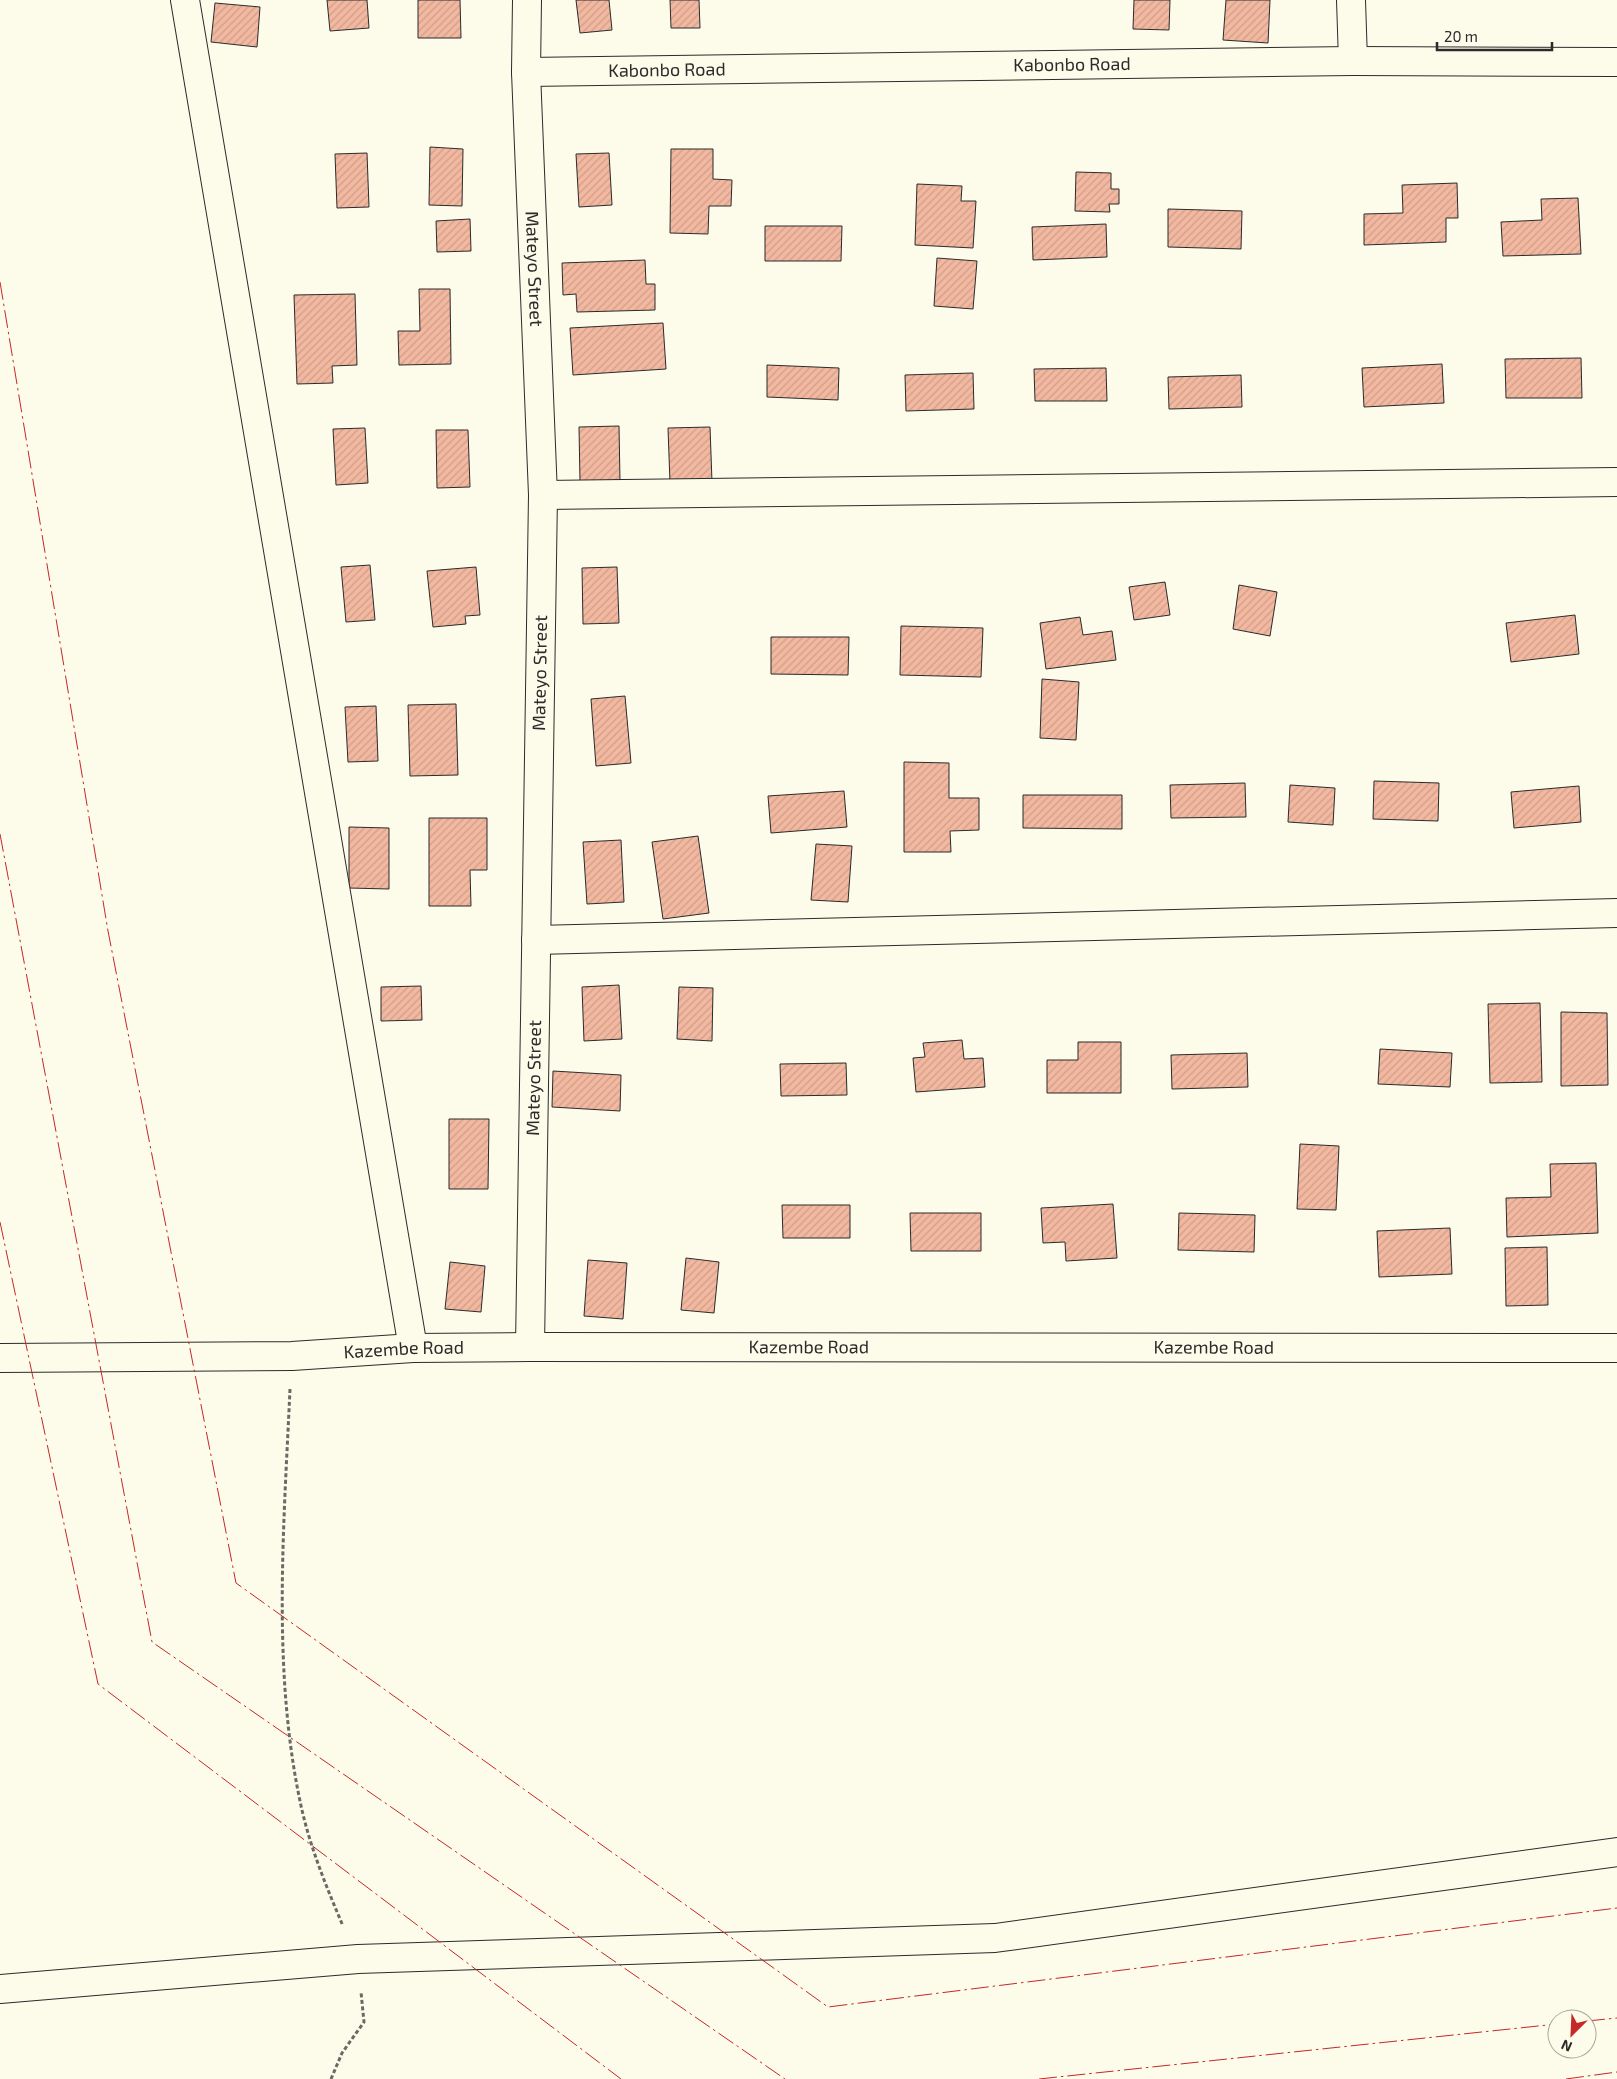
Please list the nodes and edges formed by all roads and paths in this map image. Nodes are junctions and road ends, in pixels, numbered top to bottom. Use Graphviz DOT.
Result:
graph roads {
  1 [pos="185,0"];
  2 [pos="527,0"];
  3 [pos="1351,0"];
  4 [pos="1353,61"];
  5 [pos="1617,62"];
  6 [pos="526,72"];
  7 [pos="1617,482"];
  8 [pos="543,496"];
  9 [pos="1617,913"];
  10 [pos="536,940"];
  11 [pos="530,1346"];
  12 [pos="413,1348"];
  13 [pos="1617,1348"];
  14 [pos="292,1356"];
  15 [pos="0,1358"];
  16 [pos="1617,1852"];
  17 [pos="358,1959"];
  18 [pos="0,1990"];
  19 [pos="331,2079"];
  1 -- 12 [label="street"];
  2 -- 6 [label="street, Mateyo Street"];
  3 -- 4 [label="street"];
  4 -- 5 [label="street, Kabonbo Road"];
  4 -- 6 [label="street, Kabonbo Road"];
  6 -- 8 [label="street, Mateyo Street"];
  7 -- 8 [label="street"];
  8 -- 10 [label="street, Mateyo Street"];
  9 -- 10 [label="street"];
  10 -- 11 [label="street, Mateyo Street"];
  11 -- 12 [label="street, Kazembe Road"];
  11 -- 13 [label="street, Kazembe Road"];
  12 -- 14 [label="street, Kazembe Road"];
  14 -- 15 [label="street, Kazembe Road"];
  14 -- 17 [label="path"];
  16 -- 17 [label="street"];
  17 -- 18 [label="street"];
  17 -- 19 [label="path"];
}
